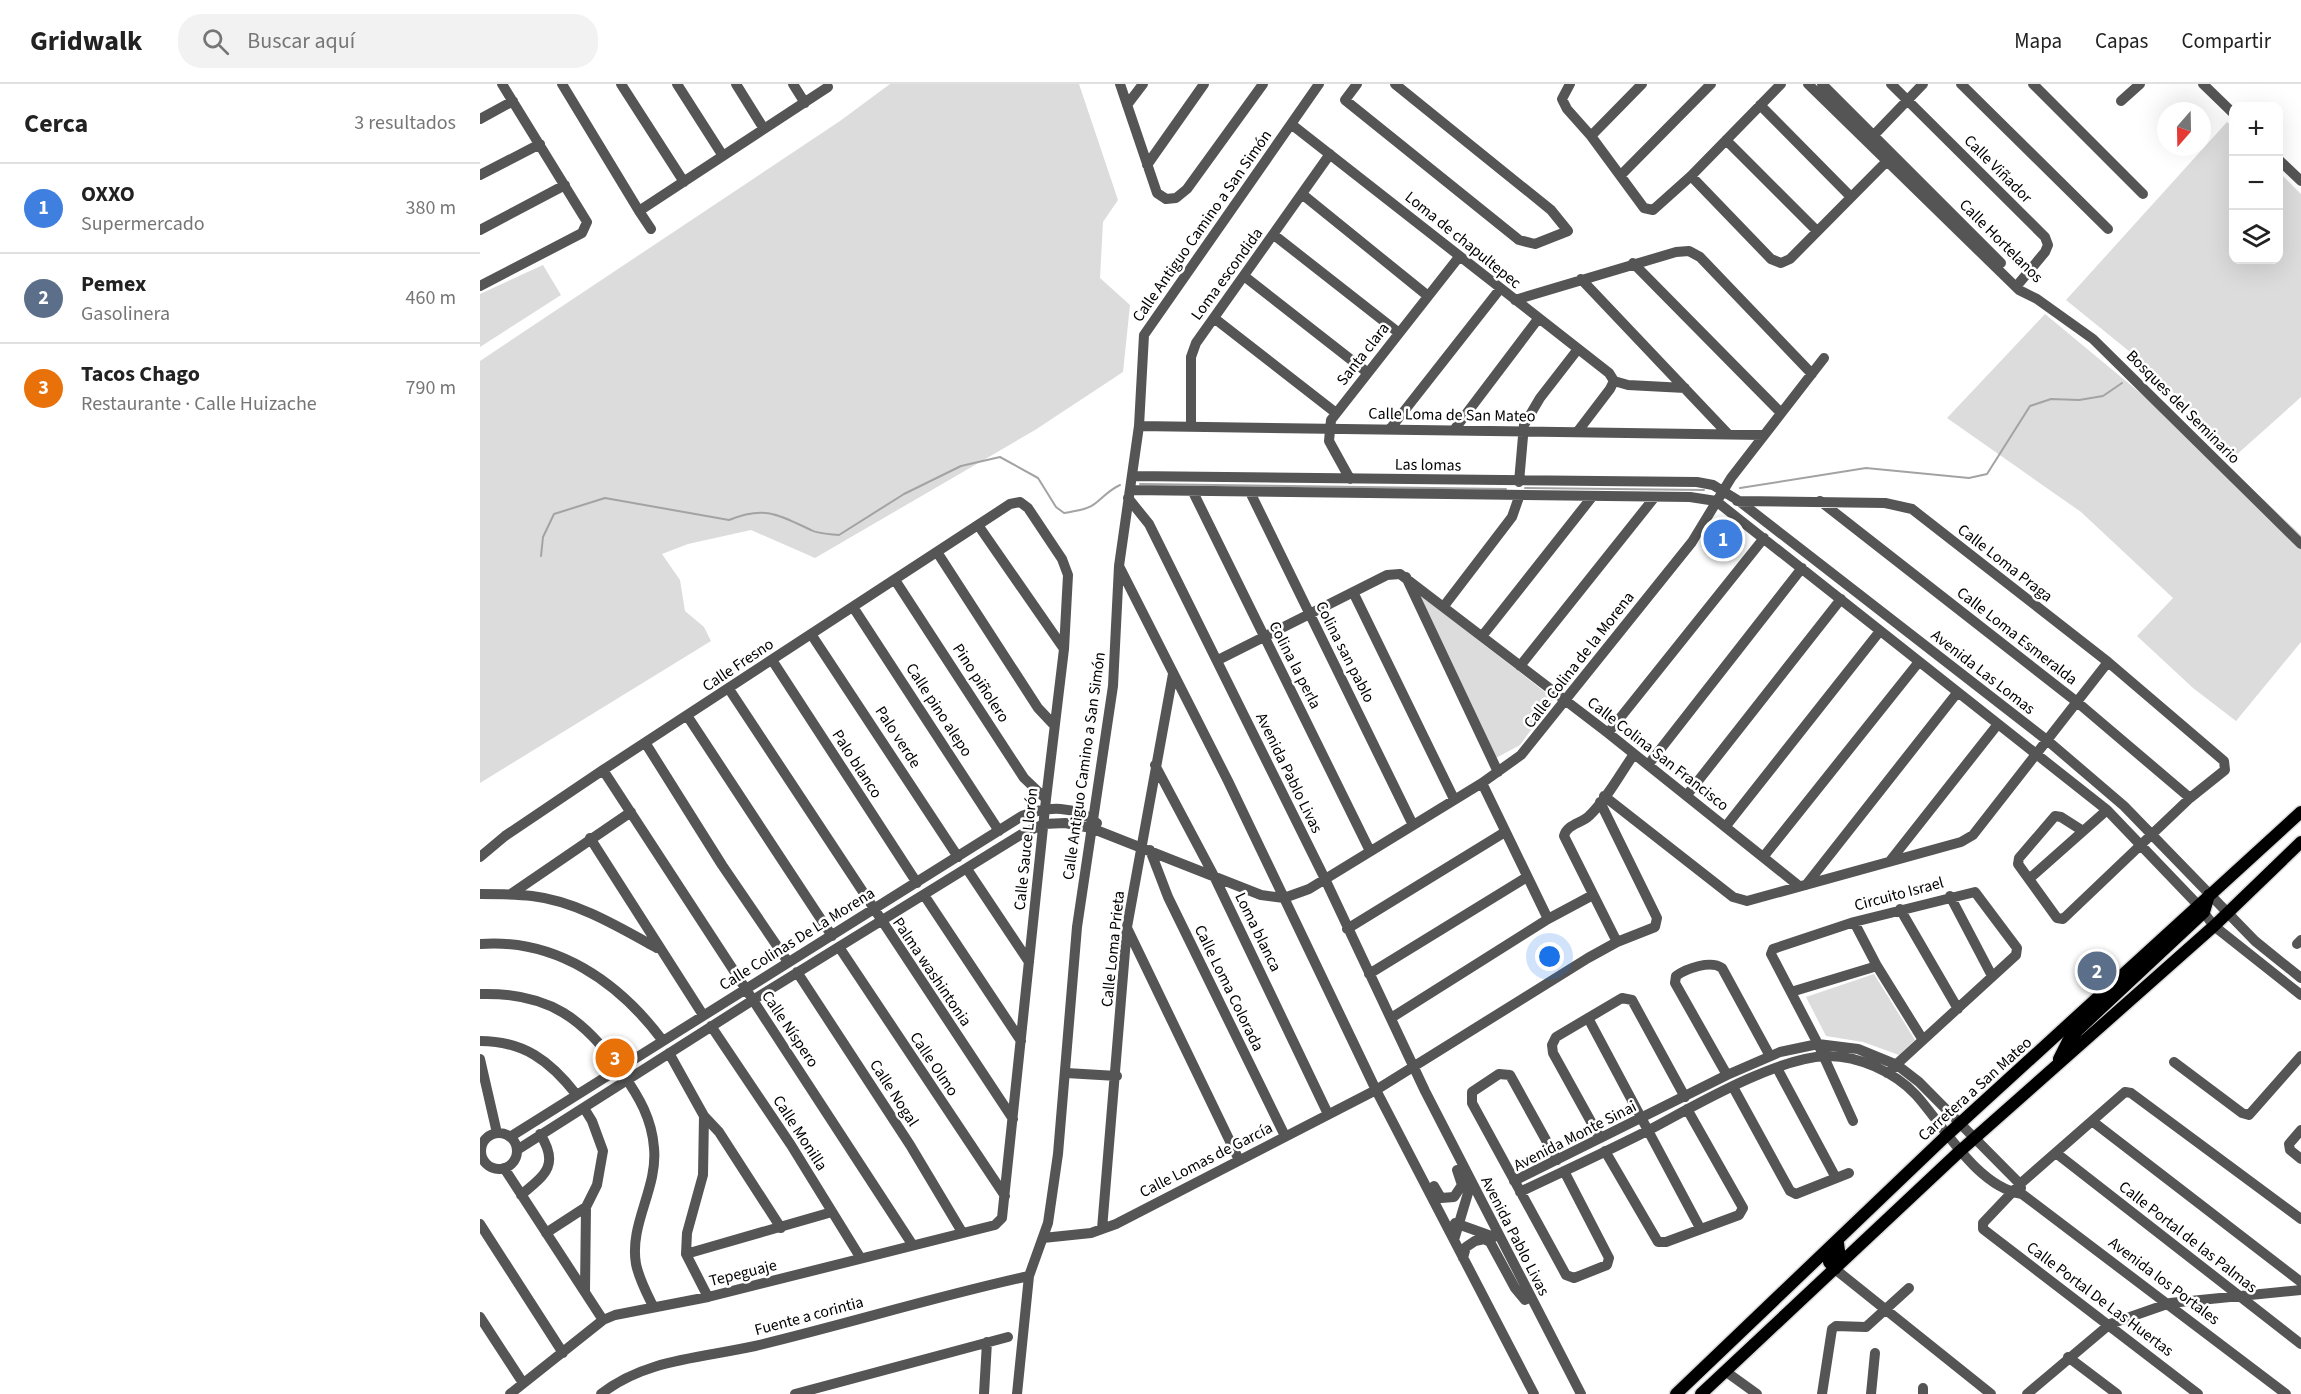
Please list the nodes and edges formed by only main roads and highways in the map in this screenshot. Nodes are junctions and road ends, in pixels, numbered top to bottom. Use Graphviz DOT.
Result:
graph roads {
  1 [pos="2301,812"];
  2 [pos="2301,842"];
  3 [pos="2201,908"];
  4 [pos="2056,1066"];
  5 [pos="1838,1242"];
  6 [pos="1835,1269"];
  7 [pos="1730,1343"];
  8 [pos="1725,1371"];
  9 [pos="1676,1394"];
  10 [pos="1701,1394"];
  1 -- 3 [label="main road, Carretera a San Mateo"];
  2 -- 4 [label="main road"];
  3 -- 4 [label="main road"];
  3 -- 5 [label="main road, Carretera a San Mateo"];
  4 -- 6 [label="main road"];
  5 -- 6 [label="main road"];
  5 -- 7 [label="main road, Carretera a San Mateo"];
  6 -- 8 [label="main road"];
  7 -- 8 [label="main road"];
  7 -- 9 [label="main road, Carretera a San Mateo"];
  8 -- 10 [label="main road"];
}
